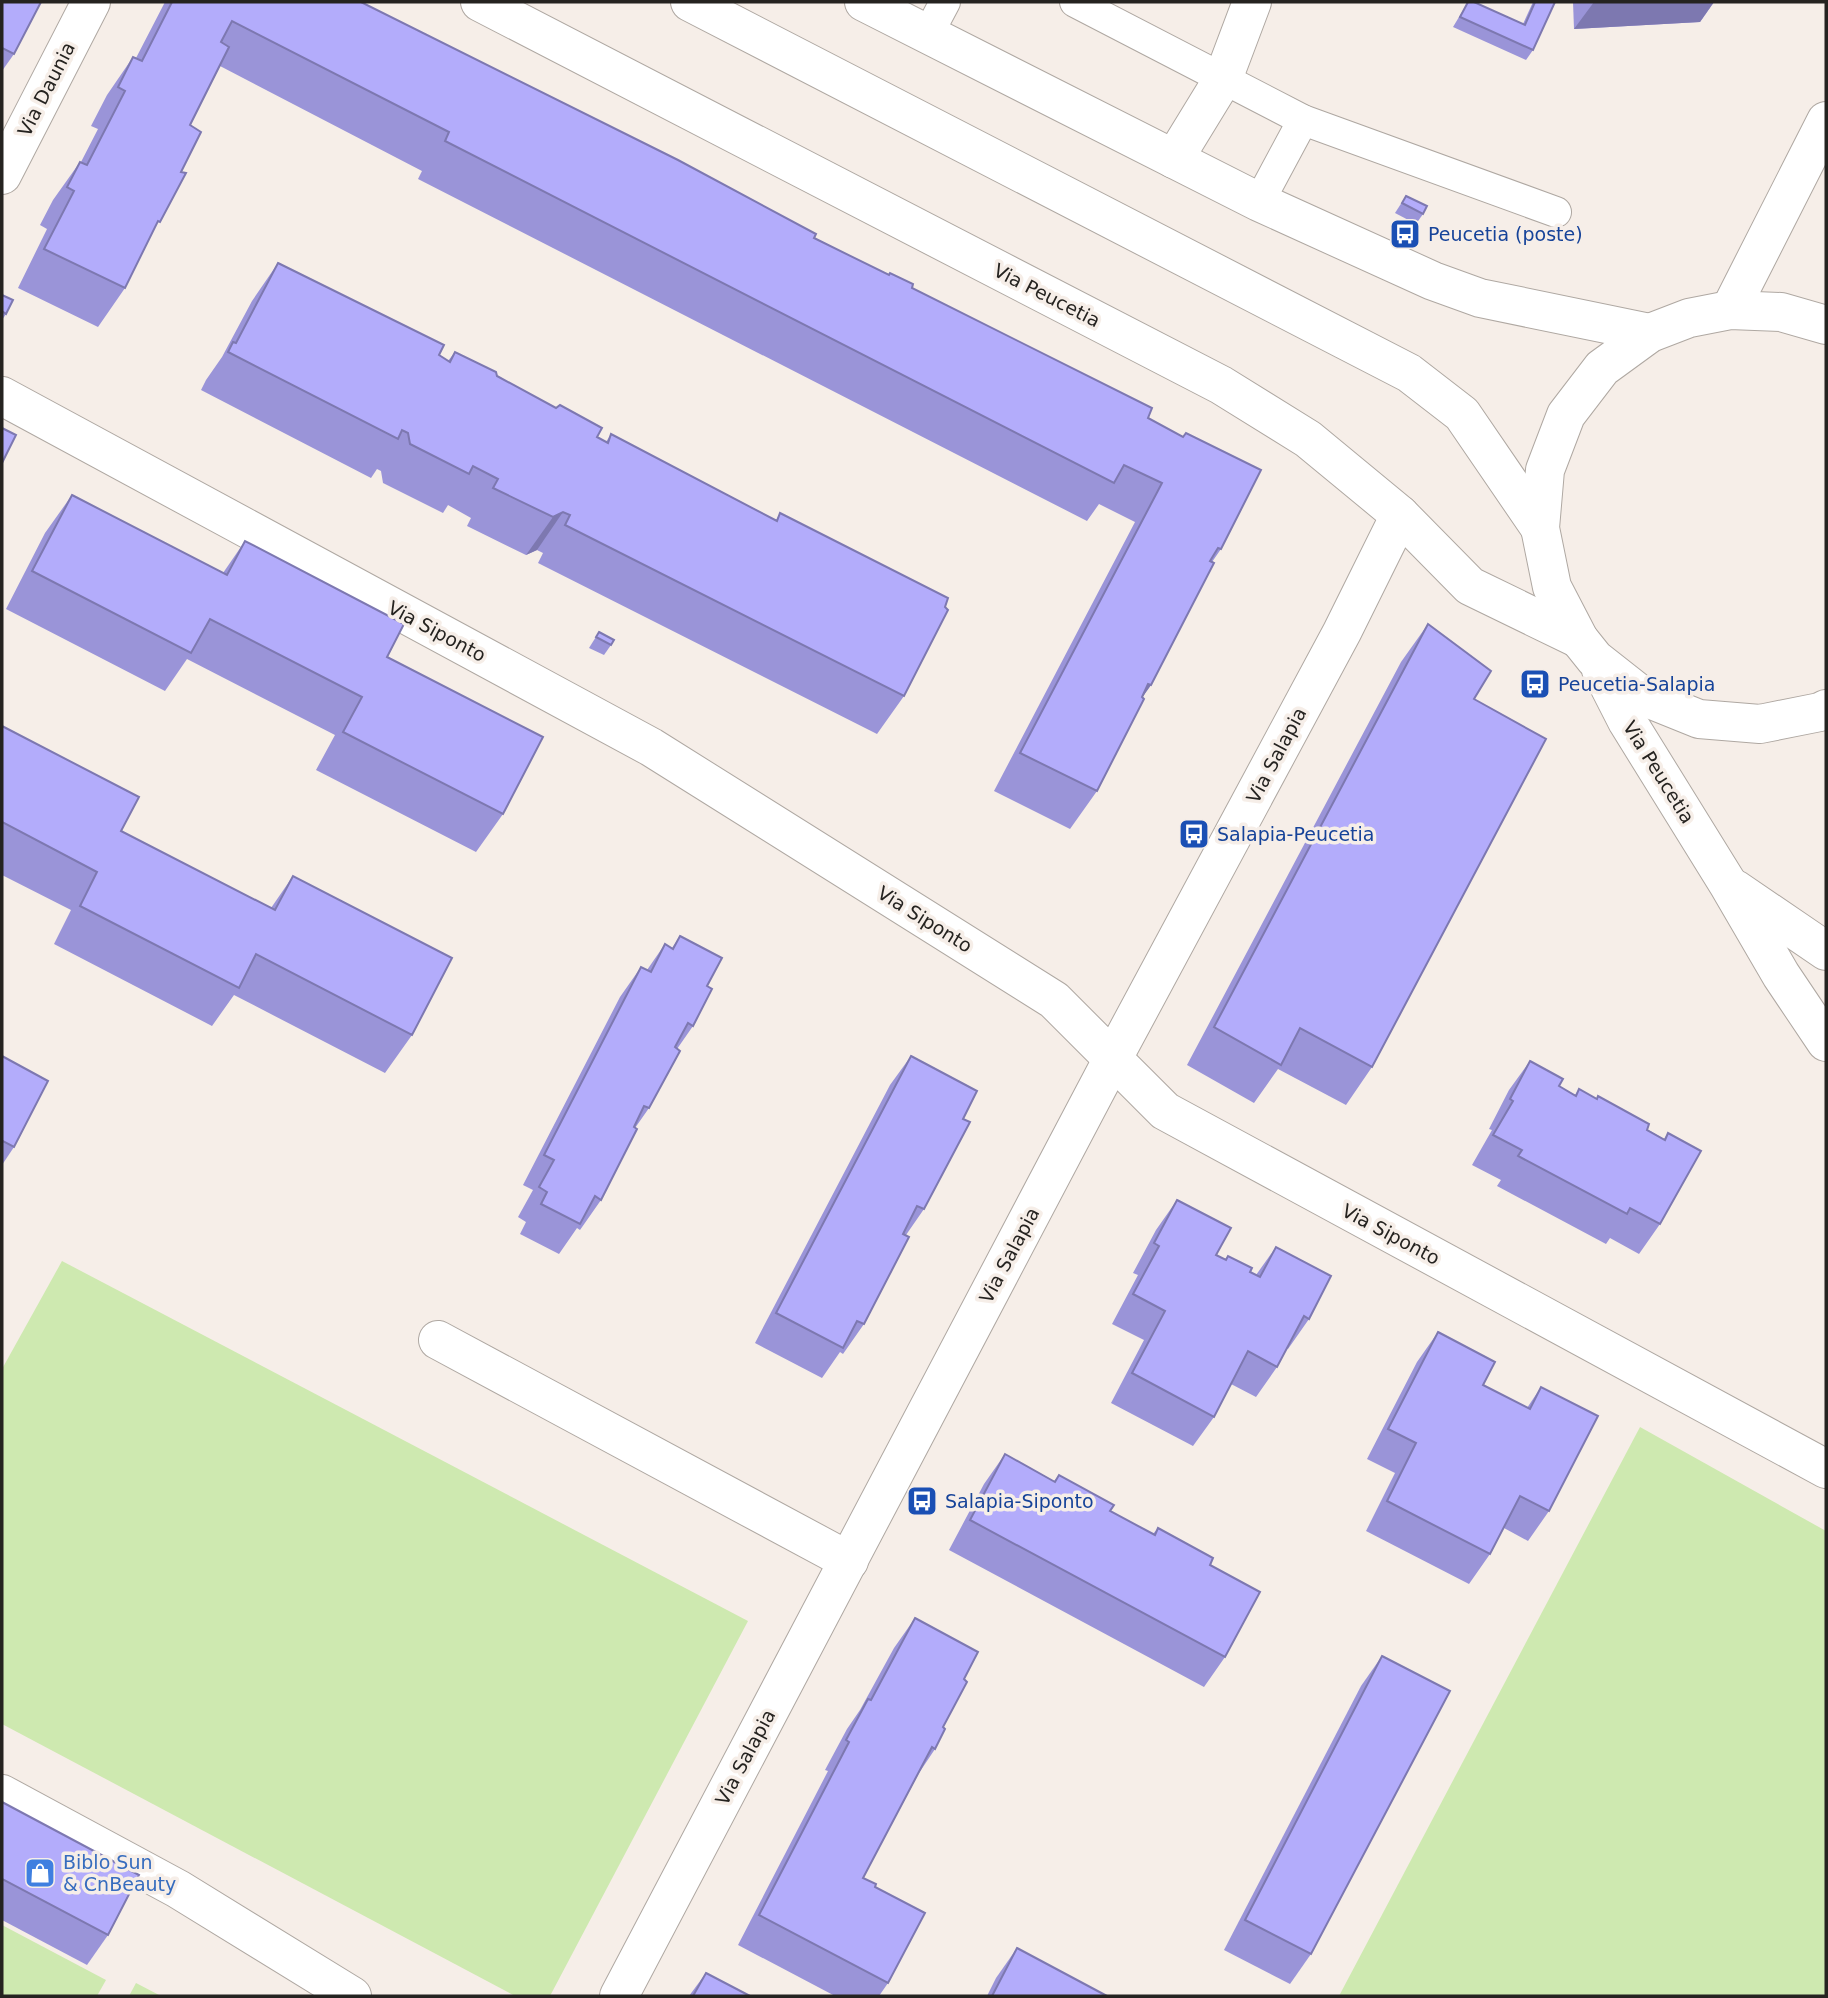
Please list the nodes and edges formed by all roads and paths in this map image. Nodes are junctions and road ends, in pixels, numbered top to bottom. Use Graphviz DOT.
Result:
graph roads {
  1 [pos="91,2"];
  2 [pos="480,2"];
  3 [pos="690,2"];
  4 [pos="864,2"];
  5 [pos="1076,2"];
  6 [pos="1252,2"];
  7 [pos="936,18"];
  8 [pos="1223,79"];
  9 [pos="1303,120"];
  10 [pos="1826,121"];
  11 [pos="1174,159"];
  12 [pos="2,175"];
  13 [pos="1259,202"];
  14 [pos="1556,212"];
  15 [pos="1730,310"];
  16 [pos="1826,325"];
  17 [pos="1650,333"];
  18 [pos="2,396"];
  19 [pos="1400,515"];
  20 [pos="1540,528"];
  21 [pos="1587,649"];
  22 [pos="1826,709"];
  23 [pos="1728,884"];
  24 [pos="1826,951"];
  25 [pos="1826,1042"];
  26 [pos="1112,1059"];
  27 [pos="438,1340"];
  28 [pos="1826,1469"];
  29 [pos="849,1561"];
  30 [pos="2,1794"];
  31 [pos="352,1996"];
  32 [pos="619,1996"];
  1 -- 12 [label="street, Via Daunia"];
  2 -- 19 [label="street, Via Peucetia"];
  3 -- 20 [label="street"];
  4 -- 7 [label="street"];
  5 -- 8 [label="lane"];
  6 -- 8 [label="street"];
  7 -- 11 [label="street"];
  8 -- 9 [label="lane"];
  8 -- 11 [label="street"];
  9 -- 13 [label="lane"];
  9 -- 14 [label="lane"];
  10 -- 15 [label="street"];
  11 -- 13 [label="street"];
  13 -- 17 [label="street"];
  15 -- 16 [label="street, Via Peucetia"];
  15 -- 17 [label="street, Via Peucetia"];
  17 -- 20 [label="street, Via Peucetia"];
  18 -- 26 [label="street, Via Siponto"];
  19 -- 21 [label="street, Via Peucetia"];
  19 -- 26 [label="street, Via Salapia"];
  20 -- 21 [label="street, Via Peucetia"];
  21 -- 22 [label="street, Via Peucetia"];
  21 -- 23 [label="street, Via Peucetia"];
  23 -- 24 [label="street, Via Peucetia"];
  23 -- 25 [label="street, Via Peucetia"];
  26 -- 28 [label="street, Via Siponto"];
  26 -- 29 [label="street, Via Salapia"];
  27 -- 29 [label="street"];
  29 -- 32 [label="street, Via Salapia"];
  30 -- 31 [label="street"];
}
